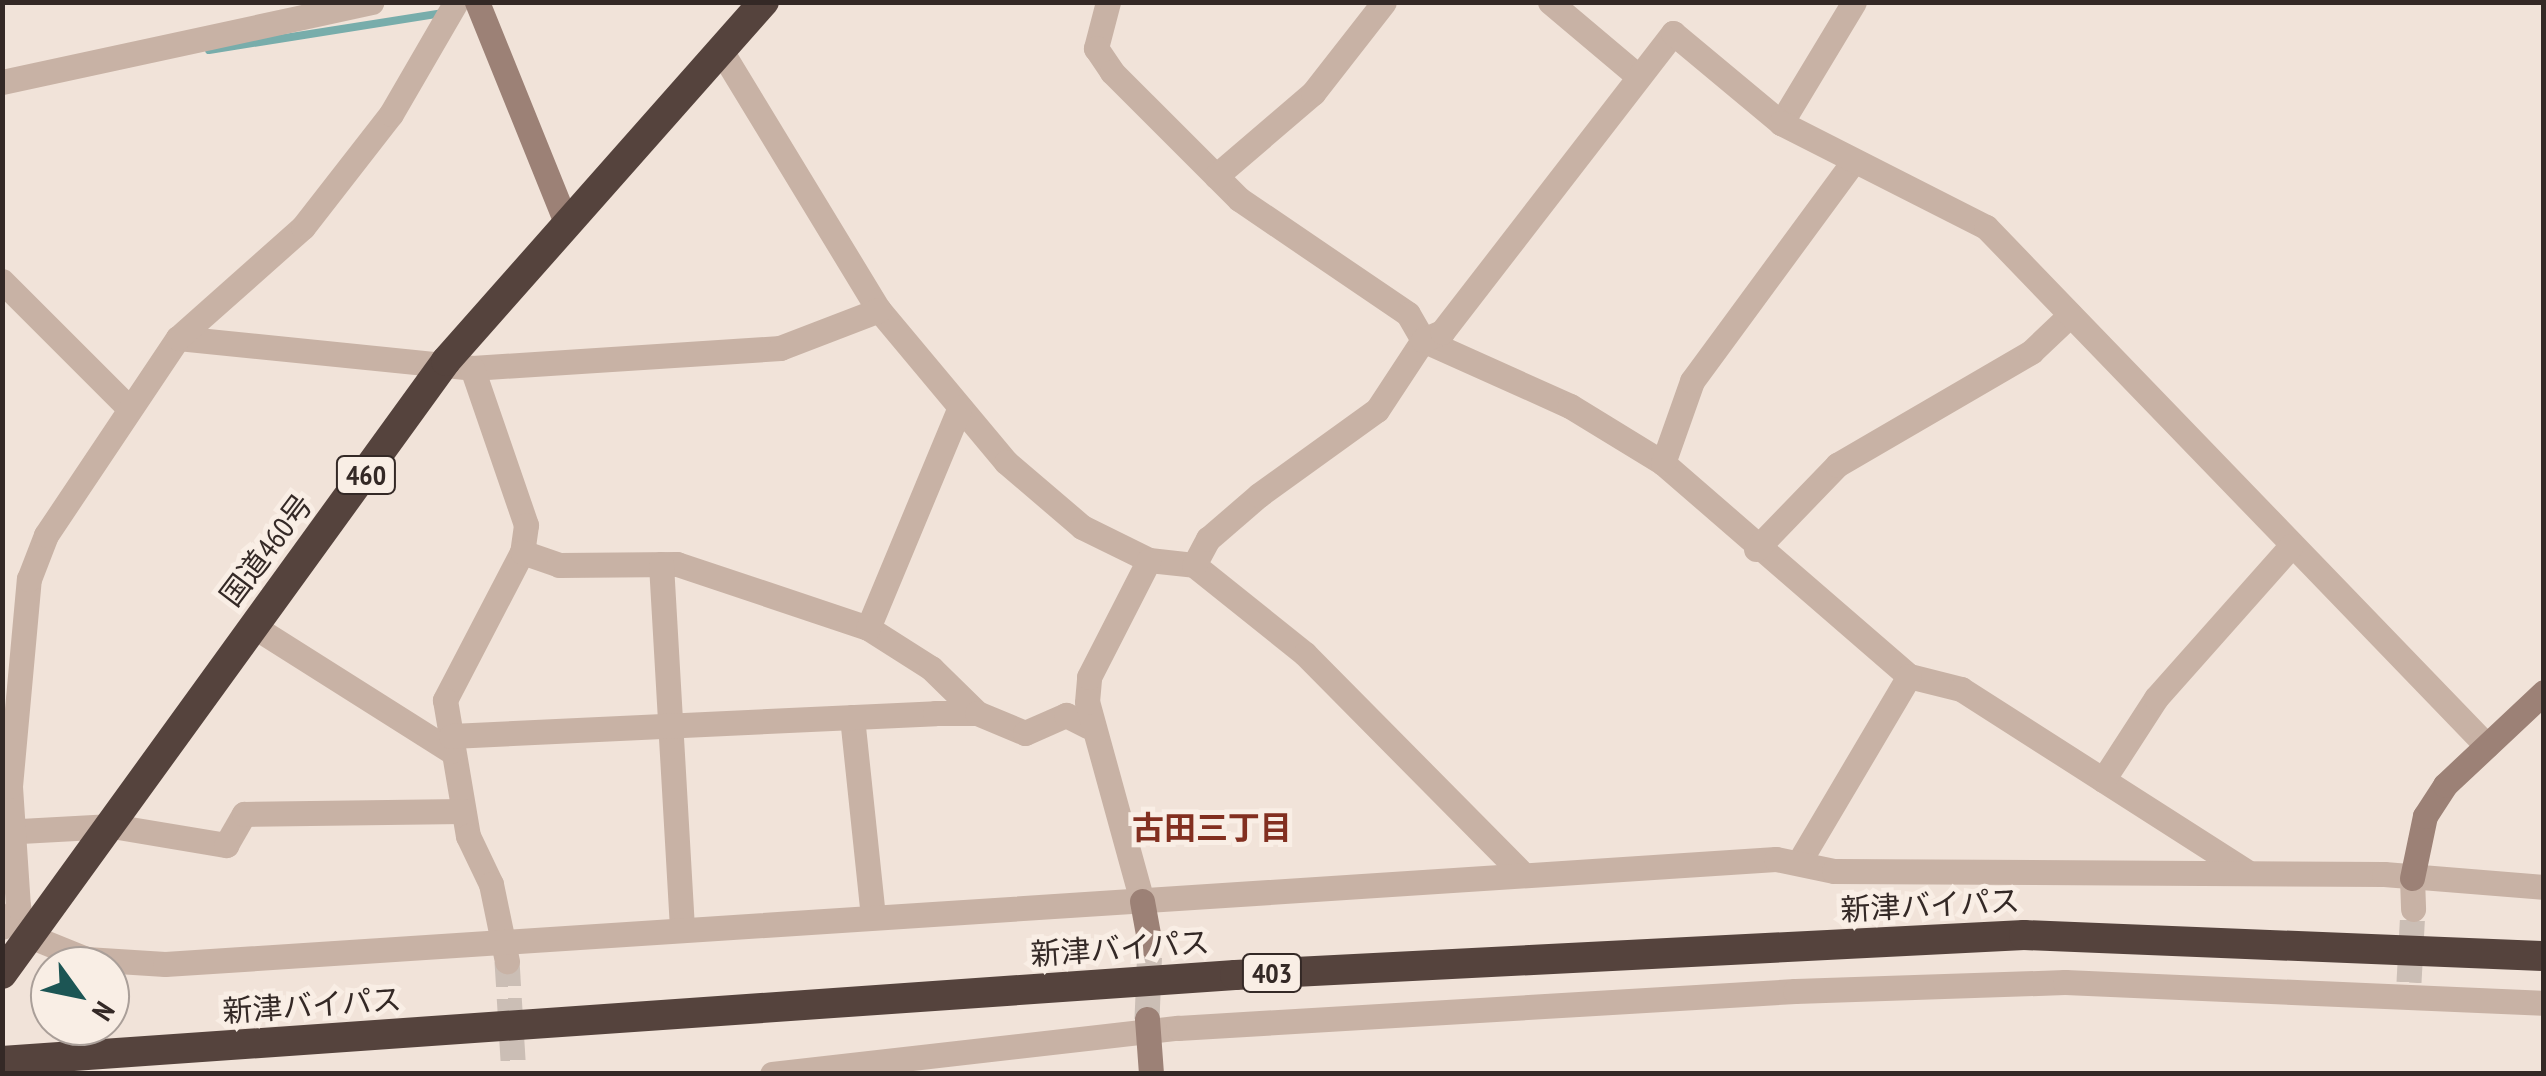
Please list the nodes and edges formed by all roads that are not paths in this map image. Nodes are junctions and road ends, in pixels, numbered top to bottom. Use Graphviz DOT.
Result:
graph roads {
  1 [pos="371,2"];
  2 [pos="456,2"];
  3 [pos="477,2"];
  4 [pos="764,2"];
  5 [pos="1108,2"];
  6 [pos="1384,2"];
  7 [pos="1550,2"];
  8 [pos="1854,2"];
  9 [pos="720,49"];
  10 [pos="1639,77"];
  11 [pos="2,82"];
  12 [pos="1781,123"];
  13 [pos="1853,162"];
  14 [pos="1216,176"];
  15 [pos="566,222"];
  16 [pos="2,281"];
  17 [pos="880,310"];
  18 [pos="2070,315"];
  19 [pos="178,338"];
  20 [pos="1424,340"];
  21 [pos="459,365"];
  22 [pos="960,407"];
  23 [pos="128,408"];
  24 [pos="1663,463"];
  25 [pos="2292,546"];
  26 [pos="1756,548"];
  27 [pos="522,552"];
  28 [pos="1149,560"];
  29 [pos="661,564"];
  30 [pos="1194,565"];
  31 [pos="252,626"];
  32 [pos="868,628"];
  33 [pos="1909,676"];
  34 [pos="2544,692"];
  35 [pos="977,713"];
  36 [pos="852,717"];
  37 [pos="672,726"];
  38 [pos="1088,726"];
  39 [pos="451,744"];
  40 [pos="2487,746"];
  41 [pos="2103,780"];
  42 [pos="463,811"];
  43 [pos="112,826"];
  44 [pos="9,832"];
  45 [pos="1799,862"];
  46 [pos="1520,871"];
  47 [pos="2247,872"];
  48 [pos="2412,878"];
  49 [pos="2544,887"];
  50 [pos="1142,902"];
  51 [pos="2413,910"];
  52 [pos="873,916"];
  53 [pos="2,926"];
  54 [pos="682,926"];
  55 [pos="32,937"];
  56 [pos="1150,945"];
  57 [pos="505,948"];
  58 [pos="2544,956"];
  59 [pos="2,974"];
  60 [pos="2544,1004"];
  61 [pos="1149,1026"];
  62 [pos="2,1061"];
  63 [pos="772,1074"];
  64 [pos="1151,1074"];
  1 -- 11 [label="street"];
  2 -- 19 [label="street"];
  3 -- 15 [label="street"];
  4 -- 9 [label="highway, 国道460号 / 460"];
  5 -- 14 [label="street"];
  6 -- 14 [label="street"];
  7 -- 10 [label="street"];
  8 -- 12 [label="street"];
  9 -- 15 [label="highway, 国道460号 / 460"];
  9 -- 17 [label="street"];
  10 -- 12 [label="street"];
  10 -- 20 [label="street"];
  12 -- 13 [label="street"];
  13 -- 18 [label="street"];
  13 -- 24 [label="street"];
  14 -- 20 [label="street"];
  15 -- 21 [label="highway, 国道460号 / 460"];
  16 -- 23 [label="street"];
  17 -- 21 [label="street"];
  17 -- 22 [label="street"];
  18 -- 25 [label="street"];
  18 -- 26 [label="street"];
  19 -- 21 [label="street"];
  19 -- 23 [label="street"];
  20 -- 24 [label="street"];
  20 -- 30 [label="street"];
  21 -- 27 [label="street"];
  21 -- 31 [label="highway, 国道460号 / 460"];
  22 -- 28 [label="street"];
  22 -- 32 [label="street"];
  23 -- 44 [label="street"];
  24 -- 26 [label="street"];
  25 -- 40 [label="street"];
  25 -- 41 [label="street"];
  26 -- 33 [label="street"];
  27 -- 29 [label="street"];
  27 -- 39 [label="street"];
  28 -- 30 [label="street"];
  28 -- 38 [label="street"];
  29 -- 32 [label="street"];
  29 -- 37 [label="street"];
  30 -- 46 [label="street"];
  31 -- 39 [label="street"];
  31 -- 43 [label="highway, 国道460号 / 460"];
  32 -- 35 [label="street"];
  33 -- 41 [label="street"];
  33 -- 45 [label="street"];
  34 -- 40 [label="street"];
  35 -- 36 [label="street"];
  35 -- 38 [label="street"];
  36 -- 37 [label="street"];
  36 -- 52 [label="street"];
  37 -- 39 [label="street"];
  37 -- 54 [label="street"];
  38 -- 50 [label="street"];
  39 -- 42 [label="street"];
  40 -- 48 [label="street"];
  41 -- 47 [label="street"];
  42 -- 43 [label="street"];
  42 -- 57 [label="street"];
  43 -- 44 [label="street"];
  43 -- 55 [label="highway, 国道460号 / 460"];
  44 -- 53 [label="street"];
  45 -- 46 [label="street"];
  45 -- 47 [label="street"];
  46 -- 50 [label="street"];
  47 -- 48 [label="street"];
  48 -- 49 [label="street"];
  48 -- 51 [label="street"];
  50 -- 52 [label="street"];
  50 -- 56 [label="street"];
  52 -- 54 [label="street"];
  54 -- 57 [label="street"];
  55 -- 57 [label="street"];
  55 -- 59 [label="highway, 国道460号 / 460"];
  58 -- 62 [label="highway, 新津バイパス / 403"];
  60 -- 61 [label="street"];
  61 -- 63 [label="street"];
  61 -- 64 [label="street"];
}
